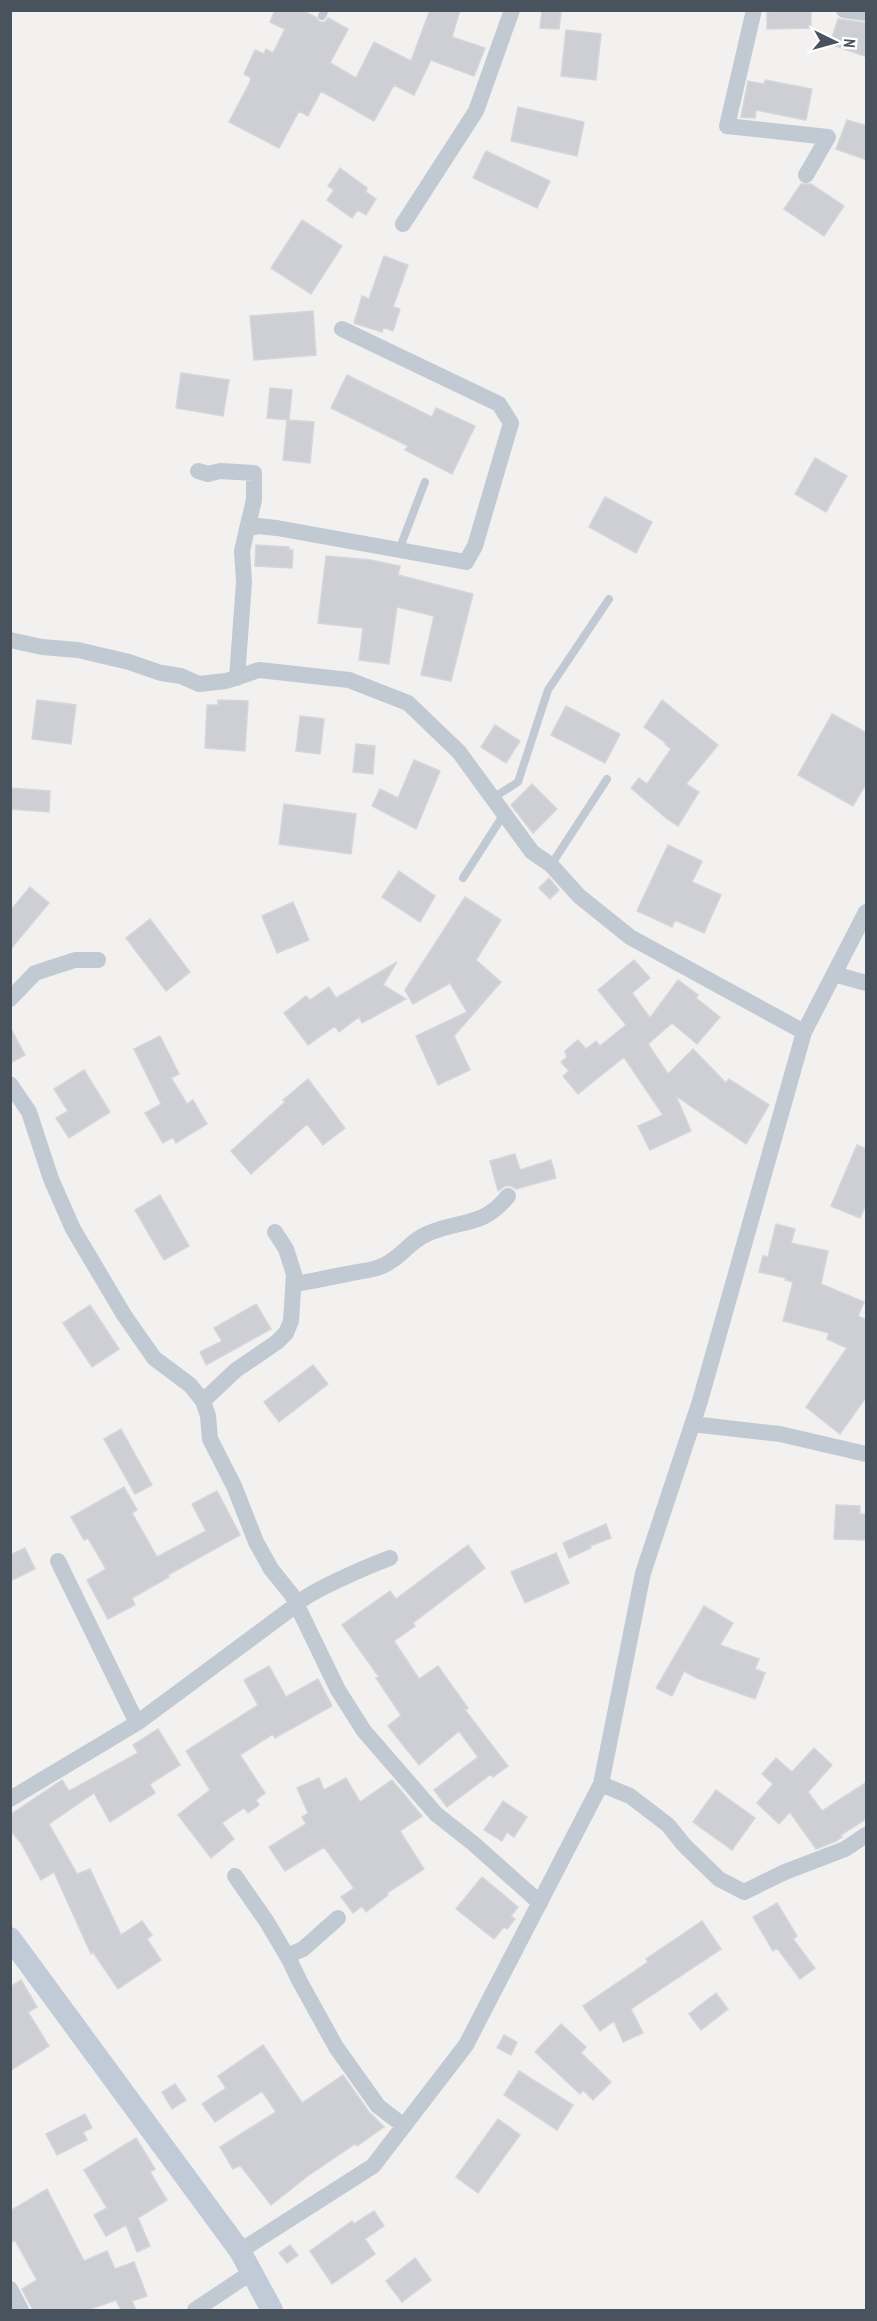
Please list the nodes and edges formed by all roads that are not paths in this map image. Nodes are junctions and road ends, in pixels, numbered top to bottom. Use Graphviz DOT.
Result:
graph roads {
  1 [pos="512,10"];
  2 [pos="754,10"];
  3 [pos="844,10"];
  4 [pos="867,13"];
  5 [pos="806,175"];
  6 [pos="404,224"];
  7 [pos="342,329"];
  8 [pos="198,471"];
  9 [pos="425,482"];
  10 [pos="247,529"];
  11 [pos="399,550"];
  12 [pos="609,599"];
  13 [pos="10,640"];
  14 [pos="237,678"];
  15 [pos="607,779"];
  16 [pos="493,798"];
  17 [pos="504,814"];
  18 [pos="551,865"];
  19 [pos="463,878"];
  20 [pos="867,912"];
  21 [pos="98,960"];
  22 [pos="834,974"];
  23 [pos="867,983"];
  24 [pos="10,999"];
  25 [pos="804,1032"];
  26 [pos="10,1084"];
  27 [pos="507,1196"];
  28 [pos="275,1232"];
  29 [pos="293,1284"];
  30 [pos="203,1401"];
  31 [pos="692,1424"];
  32 [pos="867,1454"];
  33 [pos="390,1558"];
  34 [pos="58,1561"];
  35 [pos="296,1605"];
  36 [pos="137,1723"];
  37 [pos="601,1784"];
  38 [pos="10,1799"];
  39 [pos="867,1835"];
  40 [pos="235,1876"];
  41 [pos="540,1903"];
  42 [pos="338,1917"];
  43 [pos="10,1938"];
  44 [pos="287,1956"];
  45 [pos="404,2126"];
  46 [pos="240,2251"];
  47 [pos="252,2272"];
  48 [pos="10,2289"];
  49 [pos="21,2310"];
  50 [pos="195,2310"];
  51 [pos="272,2310"];
  1 -- 6 [label="street"];
  2 -- 5 [label="street"];
  3 -- 4 [label="street"];
  7 -- 11 [label="street"];
  8 -- 10 [label="street"];
  9 -- 11 [label="lane"];
  10 -- 11 [label="street"];
  10 -- 14 [label="street"];
  12 -- 16 [label="lane"];
  13 -- 14 [label="street"];
  14 -- 16 [label="street"];
  15 -- 18 [label="lane"];
  16 -- 17 [label="street"];
  17 -- 18 [label="street"];
  17 -- 19 [label="lane"];
  18 -- 25 [label="street"];
  20 -- 22 [label="street"];
  21 -- 24 [label="street"];
  22 -- 23 [label="street"];
  22 -- 25 [label="street"];
  25 -- 31 [label="street"];
  26 -- 30 [label="street"];
  27 -- 29 [label="street"];
  28 -- 29 [label="street"];
  29 -- 30 [label="street"];
  30 -- 35 [label="street"];
  31 -- 32 [label="street"];
  31 -- 37 [label="street"];
  33 -- 35 [label="street"];
  34 -- 36 [label="street"];
  35 -- 36 [label="street"];
  35 -- 41 [label="street"];
  36 -- 38 [label="street"];
  37 -- 39 [label="street"];
  37 -- 41 [label="street"];
  40 -- 44 [label="street"];
  41 -- 45 [label="street"];
  42 -- 44 [label="street"];
  43 -- 46 [label="street"];
  44 -- 45 [label="street"];
  45 -- 46 [label="street"];
  46 -- 47 [label="street"];
  47 -- 50 [label="street"];
  47 -- 51 [label="street"];
  48 -- 49 [label="street"];
}
